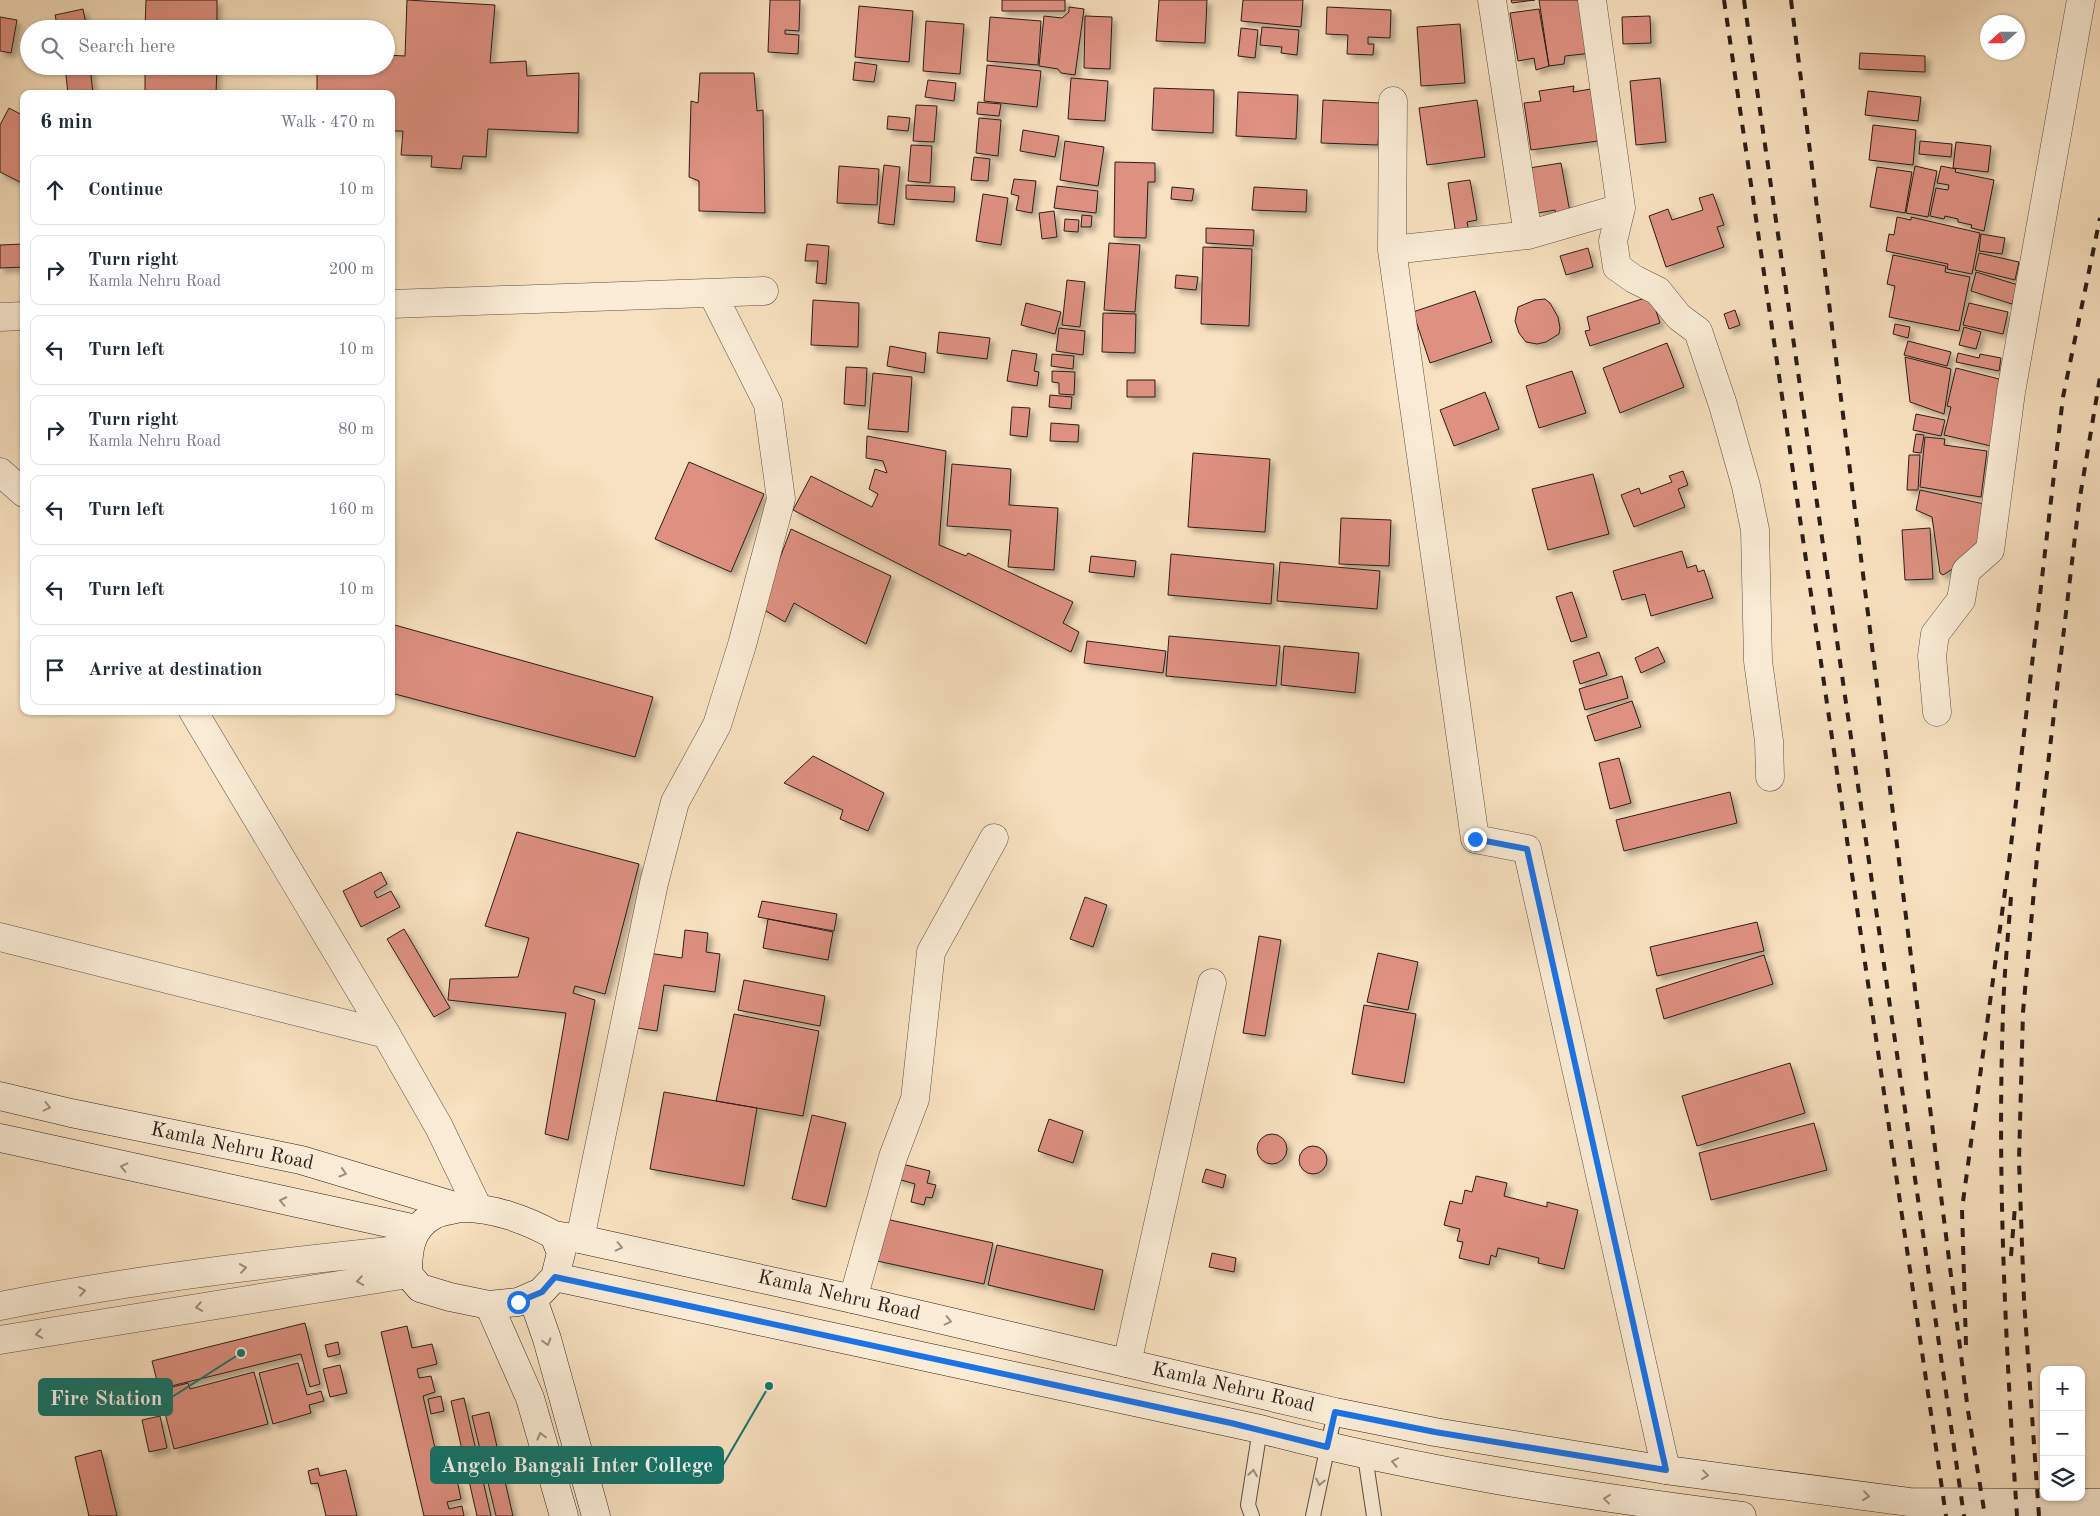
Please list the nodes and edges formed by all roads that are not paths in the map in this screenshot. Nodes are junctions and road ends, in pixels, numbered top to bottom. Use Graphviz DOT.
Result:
graph roads {
  1 [pos="1492,0"];
  2 [pos="1592,0"];
  3 [pos="2081,0"];
  4 [pos="1392,101"];
  5 [pos="1621,208"];
  6 [pos="1528,235"];
  7 [pos="1392,250"];
  8 [pos="764,291"];
  9 [pos="712,293"];
  10 [pos="395,304"];
  11 [pos="20,316"];
  12 [pos="0,317"];
  13 [pos="0,472"];
  14 [pos="20,490"];
  15 [pos="1937,712"];
  16 [pos="195,715"];
  17 [pos="1770,777"];
  18 [pos="994,838"];
  19 [pos="0,937"];
  20 [pos="1212,984"];
  21 [pos="386,1034"];
  22 [pos="0,1096"];
  23 [pos="0,1138"];
  24 [pos="470,1208"];
  25 [pos="567,1237"];
  26 [pos="411,1251"];
  27 [pos="555,1277"];
  28 [pos="532,1296"];
  29 [pos="853,1299"];
  30 [pos="489,1305"];
  31 [pos="0,1306"];
  32 [pos="0,1340"];
  33 [pos="1127,1362"];
  34 [pos="1335,1412"];
  35 [pos="1260,1429"];
  36 [pos="1435,1432"];
  37 [pos="1327,1447"];
  38 [pos="1365,1456"];
  39 [pos="1427,1468"];
  40 [pos="1666,1470"];
  41 [pos="2100,1503"];
  42 [pos="564,1516"];
  43 [pos="596,1516"];
  44 [pos="1252,1516"];
  45 [pos="1313,1516"];
  46 [pos="1374,1516"];
  47 [pos="1742,1516"];
  1 -- 6 [label="street"];
  2 -- 5 [label="street"];
  3 -- 15 [label="street"];
  4 -- 7 [label="street"];
  5 -- 6 [label="street"];
  5 -- 17 [label="street"];
  6 -- 7 [label="street"];
  7 -- 40 [label="street"];
  8 -- 9 [label="street"];
  9 -- 10 [label="street"];
  9 -- 25 [label="street"];
  11 -- 12 [label="street"];
  13 -- 14 [label="street"];
  16 -- 21 [label="street"];
  18 -- 29 [label="street"];
  19 -- 21 [label="street"];
  20 -- 33 [label="street"];
  21 -- 24 [label="street"];
  22 -- 24 [label="street, Kamla Nehru Road, one-way"];
  26 -- 23 [label="street, Kamla Nehru Road, one-way"];
  24 -- 25 [label="street, Kamla Nehru Road"];
  24 -- 26 [label="street"];
  25 -- 27 [label="street"];
  25 -- 29 [label="street, Kamla Nehru Road, one-way"];
  26 -- 30 [label="street"];
  31 -- 26 [label="street, one-way"];
  26 -- 32 [label="street, one-way"];
  27 -- 28 [label="street"];
  27 -- 35 [label="street, Kamla Nehru Road"];
  28 -- 30 [label="street"];
  28 -- 43 [label="street, one-way"];
  29 -- 33 [label="street, Kamla Nehru Road, one-way"];
  42 -- 30 [label="street, one-way"];
  33 -- 34 [label="street, Kamla Nehru Road"];
  34 -- 36 [label="street, Kamla Nehru Road"];
  34 -- 37 [label="lane"];
  35 -- 37 [label="street, Kamla Nehru Road"];
  44 -- 35 [label="lane, one-way"];
  36 -- 39 [label="street"];
  36 -- 40 [label="street, Kamla Nehru Road"];
  37 -- 38 [label="street, Kamla Nehru Road"];
  37 -- 45 [label="lane, one-way"];
  39 -- 38 [label="street, Kamla Nehru Road, one-way"];
  38 -- 46 [label="lane"];
  47 -- 39 [label="street, Kamla Nehru Road, one-way"];
  40 -- 41 [label="street, Kamla Nehru Road, one-way"];
}
